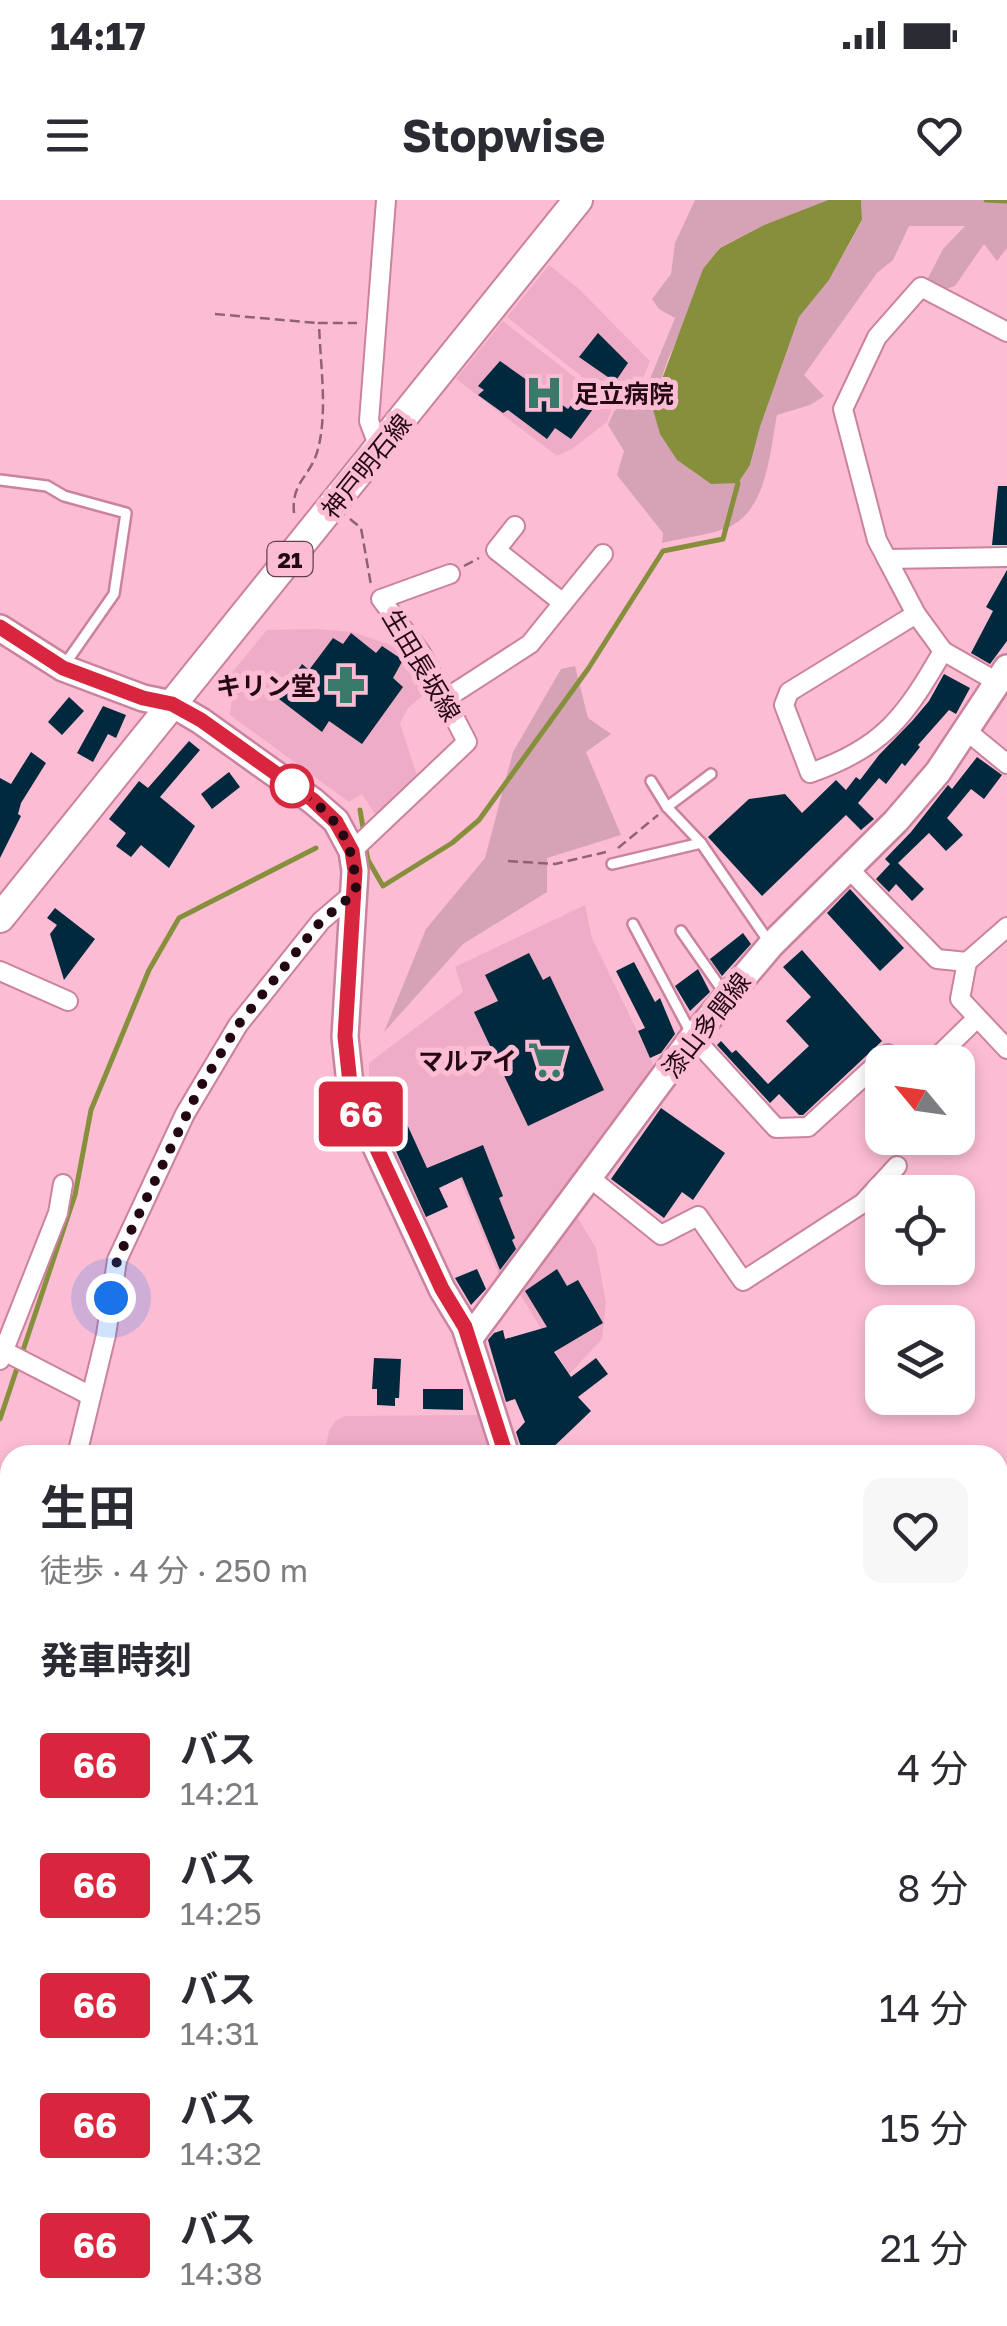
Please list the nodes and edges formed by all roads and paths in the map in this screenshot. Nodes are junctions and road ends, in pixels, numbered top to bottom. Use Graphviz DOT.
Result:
graph roads {
  1 [pos="386,200"];
  2 [pos="578,200"];
  3 [pos="215,314"];
  4 [pos="379,322"];
  5 [pos="318,323"];
  6 [pos="1007,332"];
  7 [pos="380,450"];
  8 [pos="0,480"];
  9 [pos="334,505"];
  10 [pos="515,526"];
  11 [pos="306,540"];
  12 [pos="496,550"];
  13 [pos="603,554"];
  14 [pos="1007,557"];
  15 [pos="887,559"];
  16 [pos="450,574"];
  17 [pos="382,599"];
  18 [pos="563,603"];
  19 [pos="916,614"];
  20 [pos="0,628"];
  21 [pos="942,651"];
  22 [pos="63,668"];
  23 [pos="1003,676"];
  24 [pos="445,699"];
  25 [pos="172,704"];
  26 [pos="968,732"];
  27 [pos="1007,764"];
  28 [pos="712,774"];
  29 [pos="651,781"];
  30 [pos="666,808"];
  31 [pos="701,843"];
  32 [pos="352,851"];
  33 [pos="508,861"];
  34 [pos="612,864"];
  35 [pos="850,868"];
  36 [pos="356,892"];
  37 [pos="0,918"];
  38 [pos="634,924"];
  39 [pos="1007,927"];
  40 [pos="681,931"];
  41 [pos="770,944"];
  42 [pos="967,962"];
  43 [pos="0,971"];
  44 [pos="727,996"];
  45 [pos="68,1001"];
  46 [pos="977,1018"];
  47 [pos="693,1037"];
  48 [pos="949,1045"];
  49 [pos="1007,1049"];
  50 [pos="865,1075"];
  51 [pos="897,1166"];
  52 [pos="590,1178"];
  53 [pos="63,1184"];
  54 [pos="469,1340"];
  55 [pos="4,1353"];
  56 [pos="90,1396"];
  57 [pos="78,1445"];
  58 [pos="503,1445"];
  1 -- 4 [label="street"];
  2 -- 7 [label="main road, 神戸明石線 / 21"];
  3 -- 5 [label="path"];
  4 -- 5 [label="path"];
  4 -- 7 [label="street"];
  5 -- 11 [label="path"];
  6 -- 15 [label="street"];
  7 -- 9 [label="main road, 神戸明石線 / 21"];
  8 -- 22 [label="lane"];
  9 -- 11 [label="main road, 神戸明石線 / 21"];
  9 -- 17 [label="path, 生田長坂線"];
  10 -- 12 [label="street"];
  11 -- 25 [label="main road, 神戸明石線 / 21"];
  12 -- 16 [label="path"];
  12 -- 18 [label="street"];
  13 -- 18 [label="street"];
  14 -- 15 [label="street"];
  15 -- 19 [label="street"];
  16 -- 17 [label="street"];
  17 -- 24 [label="street, 生田長坂線"];
  18 -- 24 [label="street"];
  19 -- 21 [label="street"];
  19 -- 21 [label="street"];
  20 -- 22 [label="street"];
  21 -- 23 [label="street"];
  22 -- 25 [label="street"];
  23 -- 26 [label="street, 漆山多聞線"];
  24 -- 32 [label="street, 生田長坂線"];
  25 -- 32 [label="street"];
  25 -- 37 [label="main road, 神戸明石線 / 21"];
  26 -- 27 [label="street"];
  26 -- 35 [label="street, 漆山多聞線"];
  28 -- 30 [label="lane"];
  29 -- 30 [label="lane"];
  30 -- 31 [label="lane"];
  30 -- 33 [label="path"];
  31 -- 34 [label="lane"];
  31 -- 41 [label="lane"];
  32 -- 36 [label="street"];
  35 -- 41 [label="street, 漆山多聞線"];
  35 -- 42 [label="street"];
  36 -- 54 [label="street"];
  36 -- 56 [label="street"];
  38 -- 47 [label="lane"];
  39 -- 42 [label="street"];
  40 -- 44 [label="lane"];
  41 -- 44 [label="street, 漆山多聞線"];
  42 -- 46 [label="street"];
  43 -- 45 [label="street"];
  44 -- 47 [label="street, 漆山多聞線"];
  46 -- 48 [label="street"];
  46 -- 49 [label="street"];
  47 -- 50 [label="street"];
  47 -- 52 [label="street, 漆山多聞線"];
  51 -- 52 [label="street"];
  52 -- 54 [label="street, 漆山多聞線"];
  53 -- 55 [label="street"];
  54 -- 58 [label="street"];
  55 -- 56 [label="street"];
  56 -- 57 [label="street"];
}
